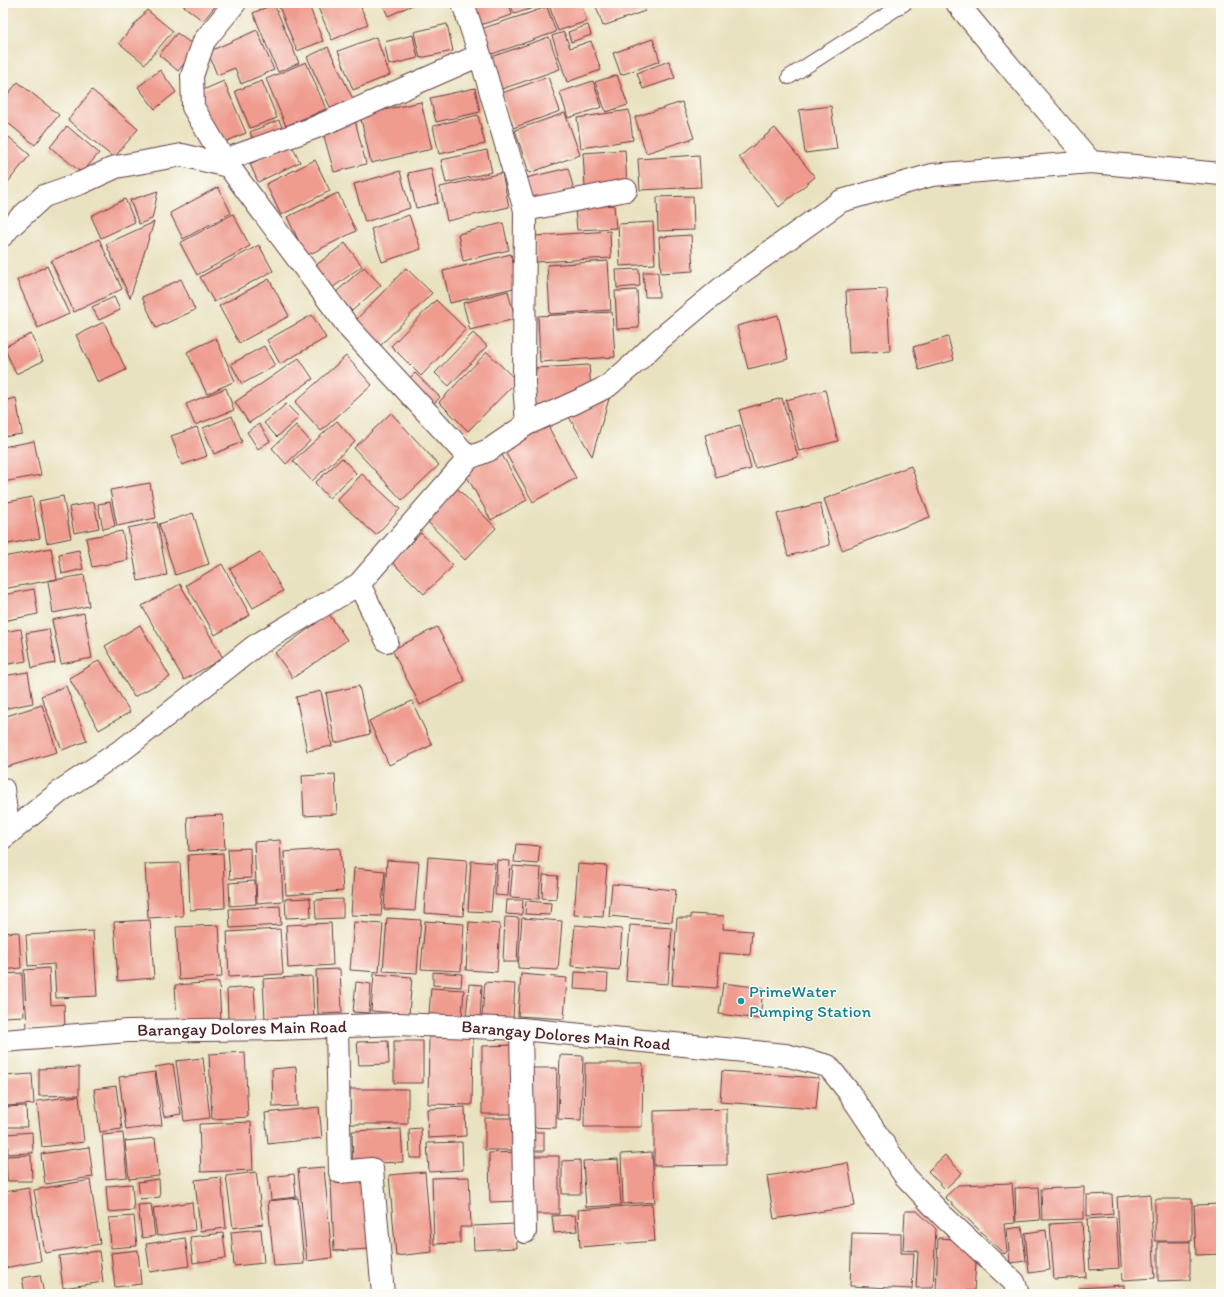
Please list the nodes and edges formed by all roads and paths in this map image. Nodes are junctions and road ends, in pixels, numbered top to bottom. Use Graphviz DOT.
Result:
graph roads {
  1 [pos="235,3"];
  2 [pos="464,3"];
  3 [pos="905,3"];
  4 [pos="957,3"];
  5 [pos="480,55"];
  6 [pos="789,77"];
  7 [pos="1090,162"];
  8 [pos="226,163"];
  9 [pos="1221,174"];
  10 [pos="626,190"];
  11 [pos="525,210"];
  12 [pos="5,230"];
  13 [pos="527,424"];
  14 [pos="469,458"];
  15 [pos="359,584"];
  16 [pos="387,641"];
  17 [pos="3,789"];
  18 [pos="6,836"];
  19 [pos="337,1027"];
  20 [pos="521,1029"];
  21 [pos="3,1041"];
  22 [pos="525,1232"];
  23 [pos="383,1294"];
  24 [pos="1018,1294"];
  1 -- 8 [label="street"];
  2 -- 5 [label="street"];
  3 -- 6 [label="lane"];
  4 -- 7 [label="street"];
  5 -- 8 [label="street"];
  5 -- 11 [label="street"];
  7 -- 9 [label="street"];
  7 -- 13 [label="street"];
  8 -- 12 [label="street"];
  8 -- 14 [label="street"];
  10 -- 11 [label="street"];
  11 -- 13 [label="street"];
  13 -- 14 [label="street"];
  14 -- 15 [label="street"];
  15 -- 16 [label="street"];
  15 -- 18 [label="street"];
  17 -- 18 [label="street"];
  19 -- 20 [label="street, Barangay Dolores Main Road"];
  19 -- 21 [label="street, Barangay Dolores Main Road"];
  19 -- 23 [label="street"];
  20 -- 22 [label="street"];
  20 -- 24 [label="street, Barangay Dolores Main Road"];
}
